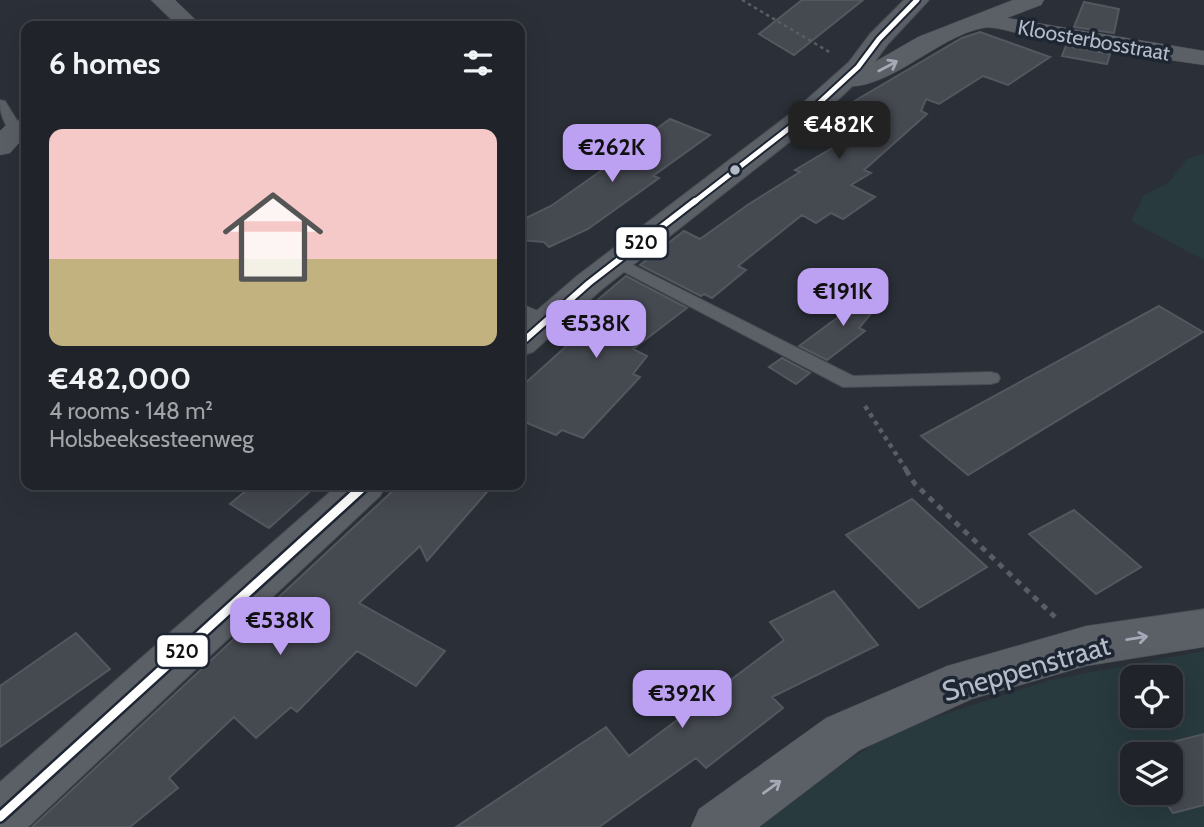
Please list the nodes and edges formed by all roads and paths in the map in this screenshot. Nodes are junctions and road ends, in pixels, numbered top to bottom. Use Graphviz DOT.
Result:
graph roads {
  1 [pos="162,0"];
  2 [pos="742,0"];
  3 [pos="917,0"];
  4 [pos="1033,0"];
  5 [pos="984,20"];
  6 [pos="185,21"];
  7 [pos="879,39"];
  8 [pos="926,42"];
  9 [pos="1204,58"];
  10 [pos="851,73"];
  11 [pos="0,104"];
  12 [pos="14,134"];
  13 [pos="617,262"];
  14 [pos="527,328"];
  15 [pos="991,378"];
  16 [pos="849,382"];
  17 [pos="360,490"];
  18 [pos="1204,628"];
  19 [pos="1086,646"];
  20 [pos="0,817"];
  21 [pos="717,827"];
  1 -- 6 [label="street"];
  2 -- 10 [label="path"];
  3 -- 7 [label="street"];
  4 -- 5 [label="street"];
  5 -- 8 [label="street"];
  5 -- 9 [label="street, Kloosterbosstraat"];
  7 -- 8 [label="street"];
  7 -- 10 [label="street"];
  10 -- 8 [label="street, one-way"];
  10 -- 13 [label="street"];
  11 -- 12 [label="lane"];
  13 -- 14 [label="street"];
  13 -- 16 [label="lane"];
  15 -- 16 [label="lane"];
  16 -- 19 [label="path"];
  17 -- 20 [label="street"];
  19 -- 18 [label="street, Sneppenstraat, one-way"];
  21 -- 19 [label="street, Sneppenstraat, one-way"];
}
